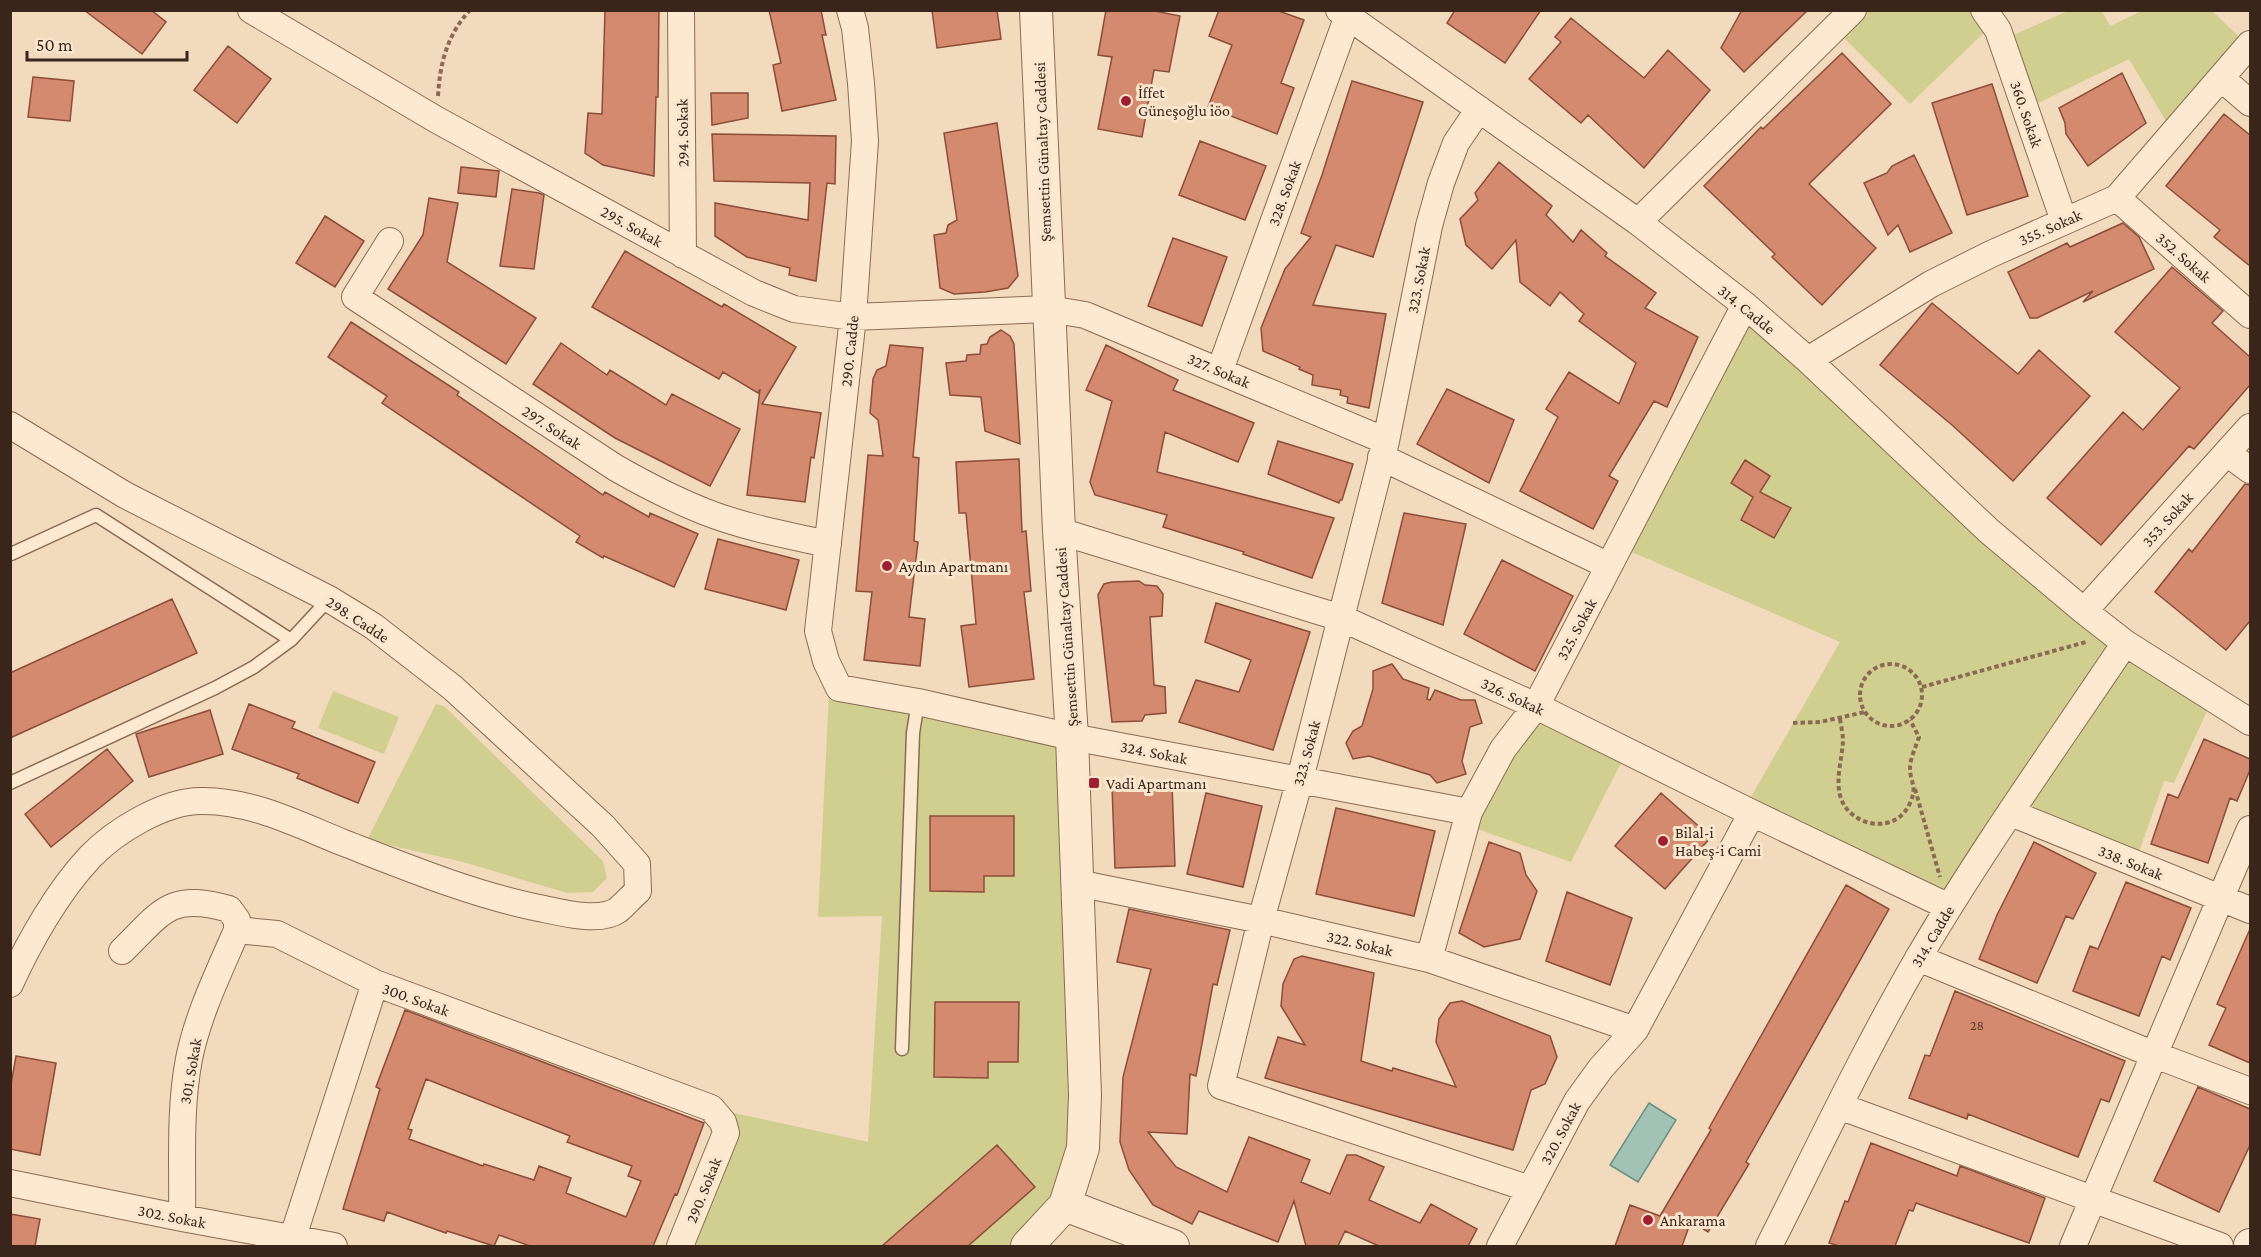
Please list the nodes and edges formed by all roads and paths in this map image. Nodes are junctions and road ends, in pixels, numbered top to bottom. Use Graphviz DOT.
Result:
graph roads {
  1 [pos="251,10"];
  2 [pos="470,10"];
  3 [pos="681,10"];
  4 [pos="850,10"];
  5 [pos="1036,10"];
  6 [pos="1853,10"];
  7 [pos="1984,10"];
  8 [pos="1346,12"];
  9 [pos="2250,44"];
  10 [pos="2221,78"];
  11 [pos="2250,103"];
  12 [pos="1479,109"];
  13 [pos="437,120"];
  14 [pos="2117,198"];
  15 [pos="2064,220"];
  16 [pos="1638,222"];
  17 [pos="390,241"];
  18 [pos="683,255"];
  19 [pos="1745,306"];
  20 [pos="1049,309"];
  21 [pos="2250,315"];
  22 [pos="853,317"];
  23 [pos="1808,360"];
  24 [pos="1220,370"];
  25 [pos="10,425"];
  26 [pos="2250,427"];
  27 [pos="1383,449"];
  28 [pos="2227,453"];
  29 [pos="2250,471"];
  30 [pos="1059,531"];
  31 [pos="828,544"];
  32 [pos="11,554"];
  33 [pos="1609,566"];
  34 [pos="329,599"];
  35 [pos="2085,611"];
  36 [pos="1341,618"];
  37 [pos="2119,639"];
  38 [pos="291,640"];
  39 [pos="1922,687"];
  40 [pos="839,688"];
  41 [pos="918,702"];
  42 [pos="1536,706"];
  43 [pos="1865,712"];
  44 [pos="1840,719"];
  45 [pos="1910,720"];
  46 [pos="2250,722"];
  47 [pos="1793,723"];
  48 [pos="1072,737"];
  49 [pos="1299,779"];
  50 [pos="10,783"];
  51 [pos="1915,788"];
  52 [pos="1469,812"];
  53 [pos="1752,813"];
  54 [pos="2011,813"];
  55 [pos="2250,829"];
  56 [pos="1077,883"];
  57 [pos="2222,899"];
  58 [pos="1949,907"];
  59 [pos="2250,910"];
  60 [pos="1261,920"];
  61 [pos="237,930"];
  62 [pos="122,951"];
  63 [pos="1918,958"];
  64 [pos="1429,959"];
  65 [pos="375,983"];
  66 [pos="10,984"];
  67 [pos="1635,1030"];
  68 [pos="902,1049"];
  69 [pos="2155,1055"];
  70 [pos="2250,1091"];
  71 [pos="1839,1106"];
  72 [pos="726,1133"];
  73 [pos="10,1183"];
  74 [pos="1530,1189"];
  75 [pos="2093,1200"];
  76 [pos="1065,1205"];
  77 [pos="182,1218"];
  78 [pos="291,1243"];
  79 [pos="334,1246"];
  80 [pos="680,1246"];
  81 [pos="1027,1246"];
  82 [pos="1173,1246"];
  83 [pos="1500,1246"];
  84 [pos="1770,1246"];
  85 [pos="2073,1246"];
  86 [pos="2220,1246"];
  1 -- 13 [label="street, 295. Sokak"];
  2 -- 13 [label="path"];
  3 -- 18 [label="street, 294. Sokak"];
  4 -- 22 [label="street, 290. Cadde"];
  5 -- 20 [label="street, Şemsettin Günaltay Caddesi"];
  6 -- 16 [label="street"];
  7 -- 15 [label="street, 360. Sokak"];
  8 -- 12 [label="street, 314. Cadde"];
  8 -- 24 [label="street, 328. Sokak"];
  9 -- 10 [label="street, 355. Sokak"];
  10 -- 11 [label="street"];
  10 -- 14 [label="street, 355. Sokak"];
  12 -- 16 [label="street, 314. Cadde"];
  12 -- 27 [label="street, 323. Sokak"];
  13 -- 18 [label="street, 295. Sokak"];
  14 -- 15 [label="street, 355. Sokak"];
  14 -- 21 [label="street, 352. Sokak"];
  15 -- 23 [label="street, 355. Sokak"];
  16 -- 19 [label="street, 314. Cadde"];
  17 -- 31 [label="street, 297. Sokak"];
  18 -- 22 [label="street, 295. Sokak"];
  19 -- 23 [label="street, 314. Cadde"];
  19 -- 33 [label="street, 325. Sokak"];
  20 -- 22 [label="street, 295. Sokak"];
  20 -- 24 [label="street, 327. Sokak"];
  20 -- 30 [label="street, Şemsettin Günaltay Caddesi"];
  22 -- 31 [label="street, 290. Cadde"];
  23 -- 35 [label="street, 314. Cadde"];
  24 -- 27 [label="street, 327. Sokak"];
  25 -- 34 [label="street, 298. Cadde"];
  26 -- 28 [label="street, 353. Sokak"];
  27 -- 33 [label="street, 327. Sokak"];
  27 -- 36 [label="street, 323. Sokak"];
  28 -- 29 [label="street"];
  28 -- 35 [label="street, 353. Sokak"];
  30 -- 36 [label="street, 326. Sokak"];
  30 -- 48 [label="street, Şemsettin Günaltay Caddesi"];
  31 -- 40 [label="street, 290. Cadde"];
  32 -- 38 [label="lane"];
  33 -- 42 [label="street, 325. Sokak"];
  34 -- 38 [label="lane"];
  34 -- 66 [label="street, 298. Cadde"];
  35 -- 37 [label="street, 314. Cadde"];
  36 -- 42 [label="street, 326. Sokak"];
  36 -- 49 [label="street, 323. Sokak"];
  37 -- 39 [label="path"];
  37 -- 46 [label="street, 314. Cadde"];
  37 -- 54 [label="street, 314. Cadde"];
  38 -- 50 [label="lane"];
  39 -- 43 [label="path"];
  39 -- 45 [label="path"];
  40 -- 41 [label="street, 324. Sokak"];
  41 -- 48 [label="street, 324. Sokak"];
  41 -- 68 [label="lane"];
  42 -- 52 [label="street, 325. Sokak"];
  42 -- 53 [label="street, 326. Sokak"];
  43 -- 44 [label="path"];
  43 -- 45 [label="path"];
  44 -- 47 [label="path"];
  44 -- 51 [label="path"];
  45 -- 51 [label="path"];
  48 -- 49 [label="street, 324. Sokak"];
  48 -- 56 [label="street, Şemsettin Günaltay Caddesi"];
  49 -- 52 [label="street, 324. Sokak"];
  49 -- 60 [label="street, 323. Sokak"];
  51 -- 58 [label="path"];
  52 -- 64 [label="street, 325. Sokak"];
  53 -- 58 [label="street, 326. Sokak"];
  53 -- 67 [label="street, 320. Sokak"];
  54 -- 57 [label="street, 338. Sokak"];
  54 -- 58 [label="street, 314. Cadde"];
  55 -- 57 [label="street"];
  56 -- 60 [label="street, 322. Sokak"];
  56 -- 76 [label="street, Şemsettin Günaltay Caddesi"];
  57 -- 59 [label="street, 338. Sokak"];
  57 -- 69 [label="street"];
  58 -- 63 [label="street, 314. Cadde"];
  60 -- 64 [label="street, 322. Sokak"];
  60 -- 74 [label="street, 323. Sokak"];
  61 -- 62 [label="street"];
  61 -- 65 [label="street, 300. Sokak"];
  61 -- 77 [label="street, 301. Sokak"];
  63 -- 69 [label="street"];
  63 -- 71 [label="street, 314. Cadde"];
  64 -- 67 [label="street, 322. Sokak"];
  65 -- 72 [label="street, 300. Sokak"];
  65 -- 78 [label="street"];
  67 -- 74 [label="street, 320. Sokak"];
  69 -- 70 [label="street"];
  69 -- 75 [label="street"];
  71 -- 75 [label="street"];
  71 -- 84 [label="street, 314. Cadde"];
  72 -- 80 [label="street, 290. Sokak"];
  73 -- 77 [label="street, 302. Sokak"];
  74 -- 83 [label="street, 320. Sokak"];
  75 -- 85 [label="street"];
  75 -- 86 [label="street"];
  76 -- 81 [label="street, Şemsettin Günaltay Caddesi"];
  76 -- 82 [label="street"];
  77 -- 78 [label="street, 302. Sokak"];
  78 -- 79 [label="street, 302. Sokak"];
}
